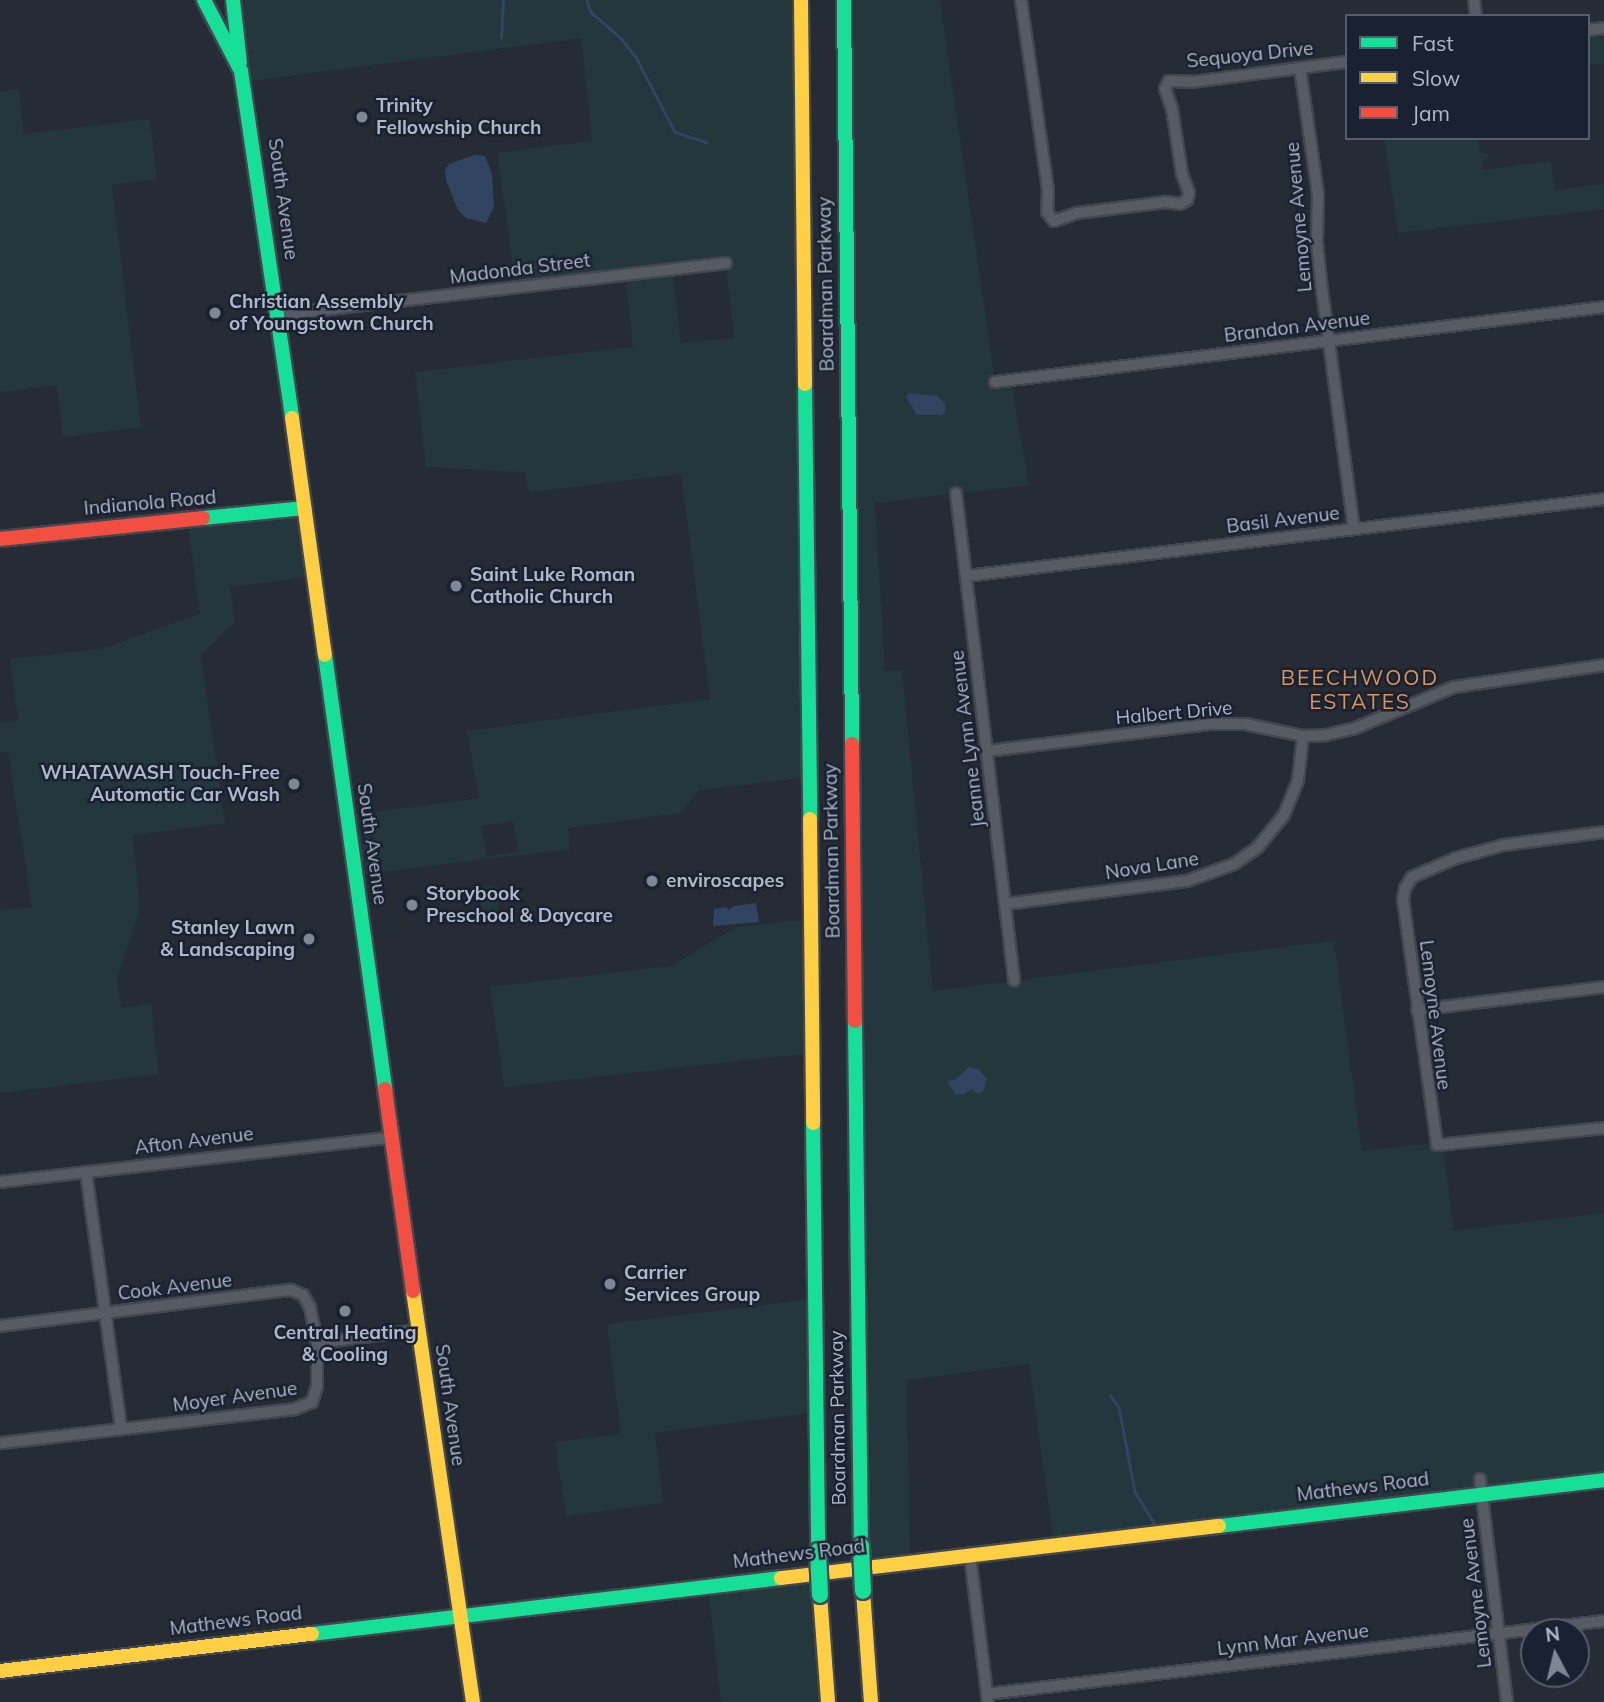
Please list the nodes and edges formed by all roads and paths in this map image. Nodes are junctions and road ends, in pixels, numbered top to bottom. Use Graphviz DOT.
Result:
graph roads {
  1 [pos="204,0"];
  2 [pos="233,0"];
  3 [pos="801,0"];
  4 [pos="844,0"];
  5 [pos="1021,0"];
  6 [pos="1345,62"];
  7 [pos="1300,68"];
  8 [pos="241,71"];
  9 [pos="726,263"];
  10 [pos="1604,307"];
  11 [pos="278,316"];
  12 [pos="1329,341"];
  13 [pos="995,382"];
  14 [pos="956,493"];
  15 [pos="1604,499"];
  16 [pos="304,508"];
  17 [pos="1354,529"];
  18 [pos="0,539"];
  19 [pos="966,576"];
  20 [pos="1604,664"];
  21 [pos="1303,736"];
  22 [pos="987,751"];
  23 [pos="1604,832"];
  24 [pos="1005,904"];
  25 [pos="1014,981"];
  26 [pos="1604,987"];
  27 [pos="1417,1010"];
  28 [pos="1604,1128"];
  29 [pos="392,1137"];
  30 [pos="86,1172"];
  31 [pos="0,1182"];
  32 [pos="105,1313"];
  33 [pos="0,1325"];
  34 [pos="419,1330"];
  35 [pos="317,1343"];
  36 [pos="121,1429"];
  37 [pos="0,1443"];
  38 [pos="1604,1480"];
  39 [pos="1481,1487"];
  40 [pos="970,1555"];
  41 [pos="460,1617"];
  42 [pos="1604,1621"];
  43 [pos="1499,1634"];
  44 [pos="0,1671"];
  45 [pos="987,1698"];
  46 [pos="473,1702"];
  47 [pos="828,1702"];
  48 [pos="871,1702"];
  49 [pos="1507,1702"];
  1 -- 8 [label="main road, South Avenue"];
  2 -- 8 [label="main road"];
  3 -- 47 [label="main road, Boardman Parkway, bridge"];
  4 -- 48 [label="main road, Boardman Parkway, bridge"];
  5 -- 7 [label="street, Sequoya Drive"];
  6 -- 7 [label="street, Sequoya Drive"];
  7 -- 12 [label="street, Lemoyne Avenue"];
  8 -- 11 [label="main road, South Avenue"];
  9 -- 11 [label="street, Madonda Street"];
  10 -- 12 [label="street, Brandon Avenue"];
  11 -- 16 [label="main road, South Avenue"];
  12 -- 13 [label="street, Brandon Avenue"];
  12 -- 17 [label="street, Lemoyne Avenue"];
  14 -- 19 [label="street, Jeanne Lynn Avenue"];
  15 -- 17 [label="street, Basil Avenue"];
  16 -- 18 [label="main road, Indianola Road"];
  16 -- 29 [label="main road, South Avenue"];
  17 -- 19 [label="street, Basil Avenue"];
  19 -- 22 [label="street, Jeanne Lynn Avenue"];
  20 -- 21 [label="street, Halbert Drive"];
  21 -- 22 [label="street, Halbert Drive"];
  21 -- 24 [label="street, Nova Lane"];
  22 -- 24 [label="street, Jeanne Lynn Avenue"];
  23 -- 27 [label="street, Lemoyne Avenue"];
  24 -- 25 [label="street, Jeanne Lynn Avenue"];
  26 -- 27 [label="street"];
  27 -- 28 [label="street, Lemoyne Avenue"];
  29 -- 30 [label="street, Afton Avenue"];
  29 -- 34 [label="main road, South Avenue"];
  30 -- 31 [label="street, Afton Avenue"];
  30 -- 32 [label="street"];
  32 -- 33 [label="street, Cook Avenue"];
  32 -- 35 [label="street, Cook Avenue"];
  32 -- 36 [label="street"];
  34 -- 35 [label="street"];
  34 -- 41 [label="main road, South Avenue"];
  35 -- 36 [label="street, Moyer Avenue"];
  36 -- 37 [label="street, Moyer Avenue"];
  38 -- 39 [label="main road, Mathews Road"];
  39 -- 40 [label="main road, Mathews Road"];
  39 -- 43 [label="street, Lemoyne Avenue"];
  40 -- 41 [label="main road, Mathews Road"];
  40 -- 45 [label="street"];
  41 -- 44 [label="main road, Mathews Road"];
  41 -- 46 [label="main road, South Avenue"];
  42 -- 43 [label="street, Lynn Mar Avenue"];
  43 -- 45 [label="street, Lynn Mar Avenue"];
  43 -- 49 [label="street, Lemoyne Avenue"];
}
